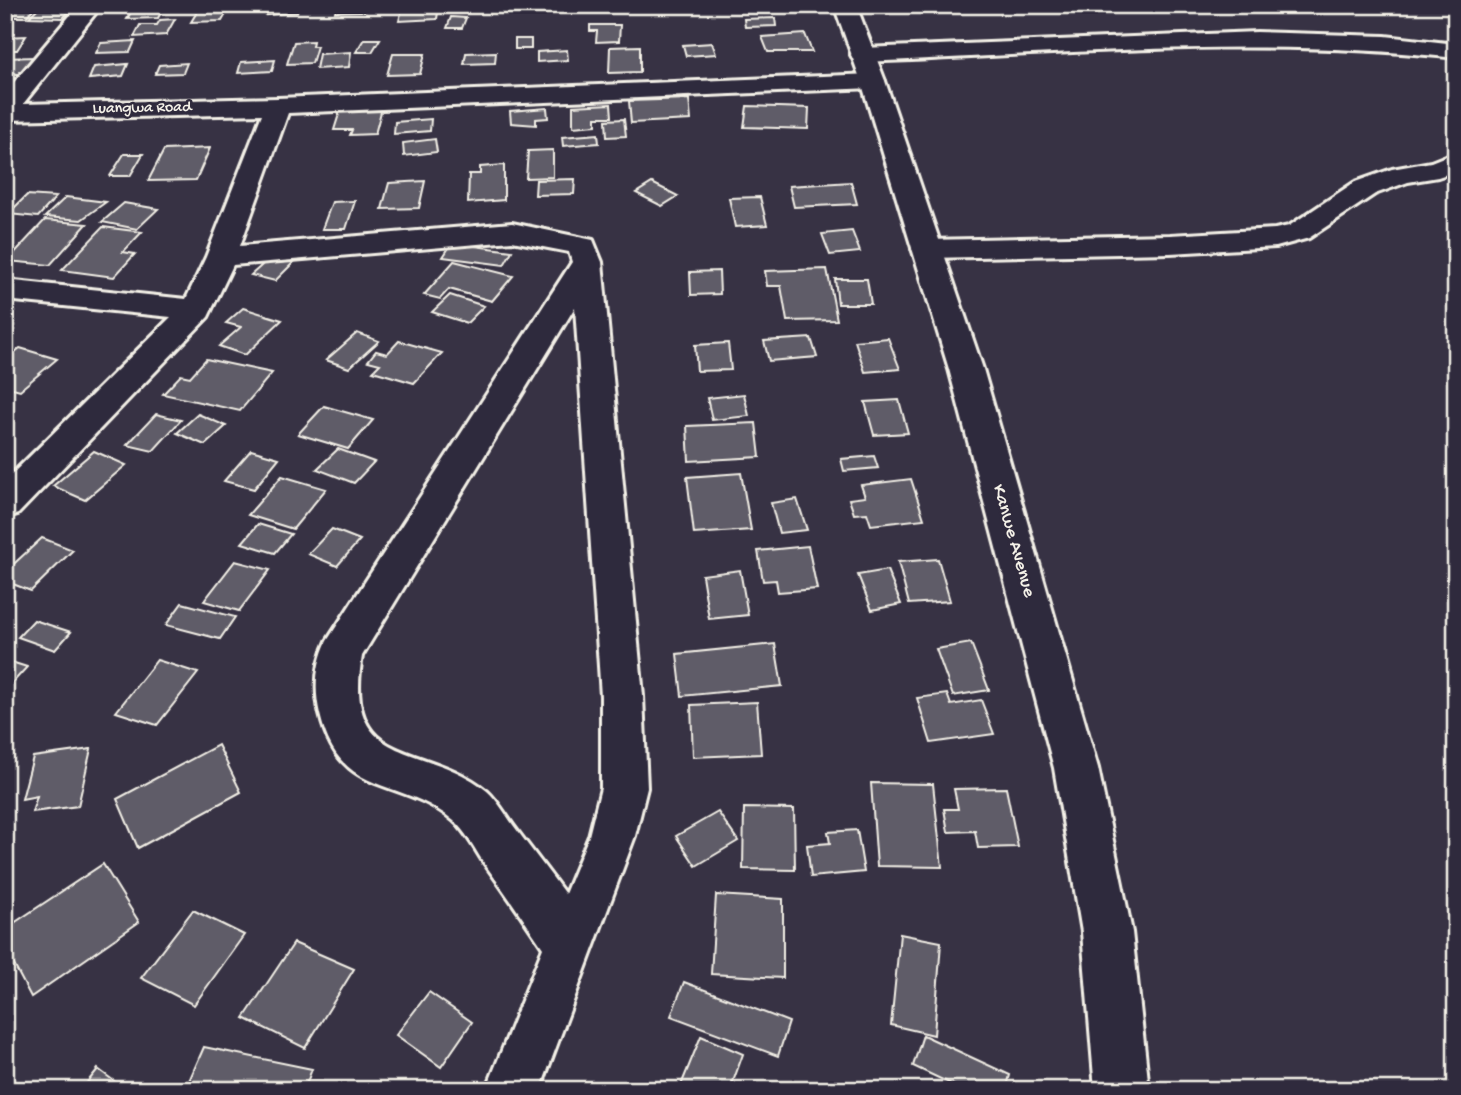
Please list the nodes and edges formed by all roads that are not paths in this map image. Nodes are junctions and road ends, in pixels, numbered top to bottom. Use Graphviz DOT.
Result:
graph roads {
  1 [pos="91,5"];
  2 [pos="845,5"];
  3 [pos="1454,52"];
  4 [pos="868,68"];
  5 [pos="278,106"];
  6 [pos="5,111"];
  7 [pos="1456,160"];
  8 [pos="927,249"];
  9 [pos="221,257"];
  10 [pos="587,262"];
  11 [pos="5,290"];
  12 [pos="197,310"];
  13 [pos="5,504"];
  14 [pos="570,944"];
  15 [pos="513,1090"];
  16 [pos="1122,1090"];
  1 -- 6 [label="street"];
  2 -- 4 [label="street, Kanwe Avenue"];
  3 -- 4 [label="street, Luangwa Road"];
  4 -- 5 [label="street, Luangwa Road"];
  4 -- 8 [label="street, Kanwe Avenue"];
  5 -- 6 [label="street, Luangwa Road"];
  5 -- 9 [label="street"];
  7 -- 8 [label="street"];
  8 -- 16 [label="street, Kanwe Avenue"];
  9 -- 10 [label="street"];
  9 -- 12 [label="street"];
  10 -- 14 [label="street"];
  10 -- 14 [label="street"];
  11 -- 12 [label="street"];
  12 -- 13 [label="street"];
  14 -- 15 [label="street"];
}
